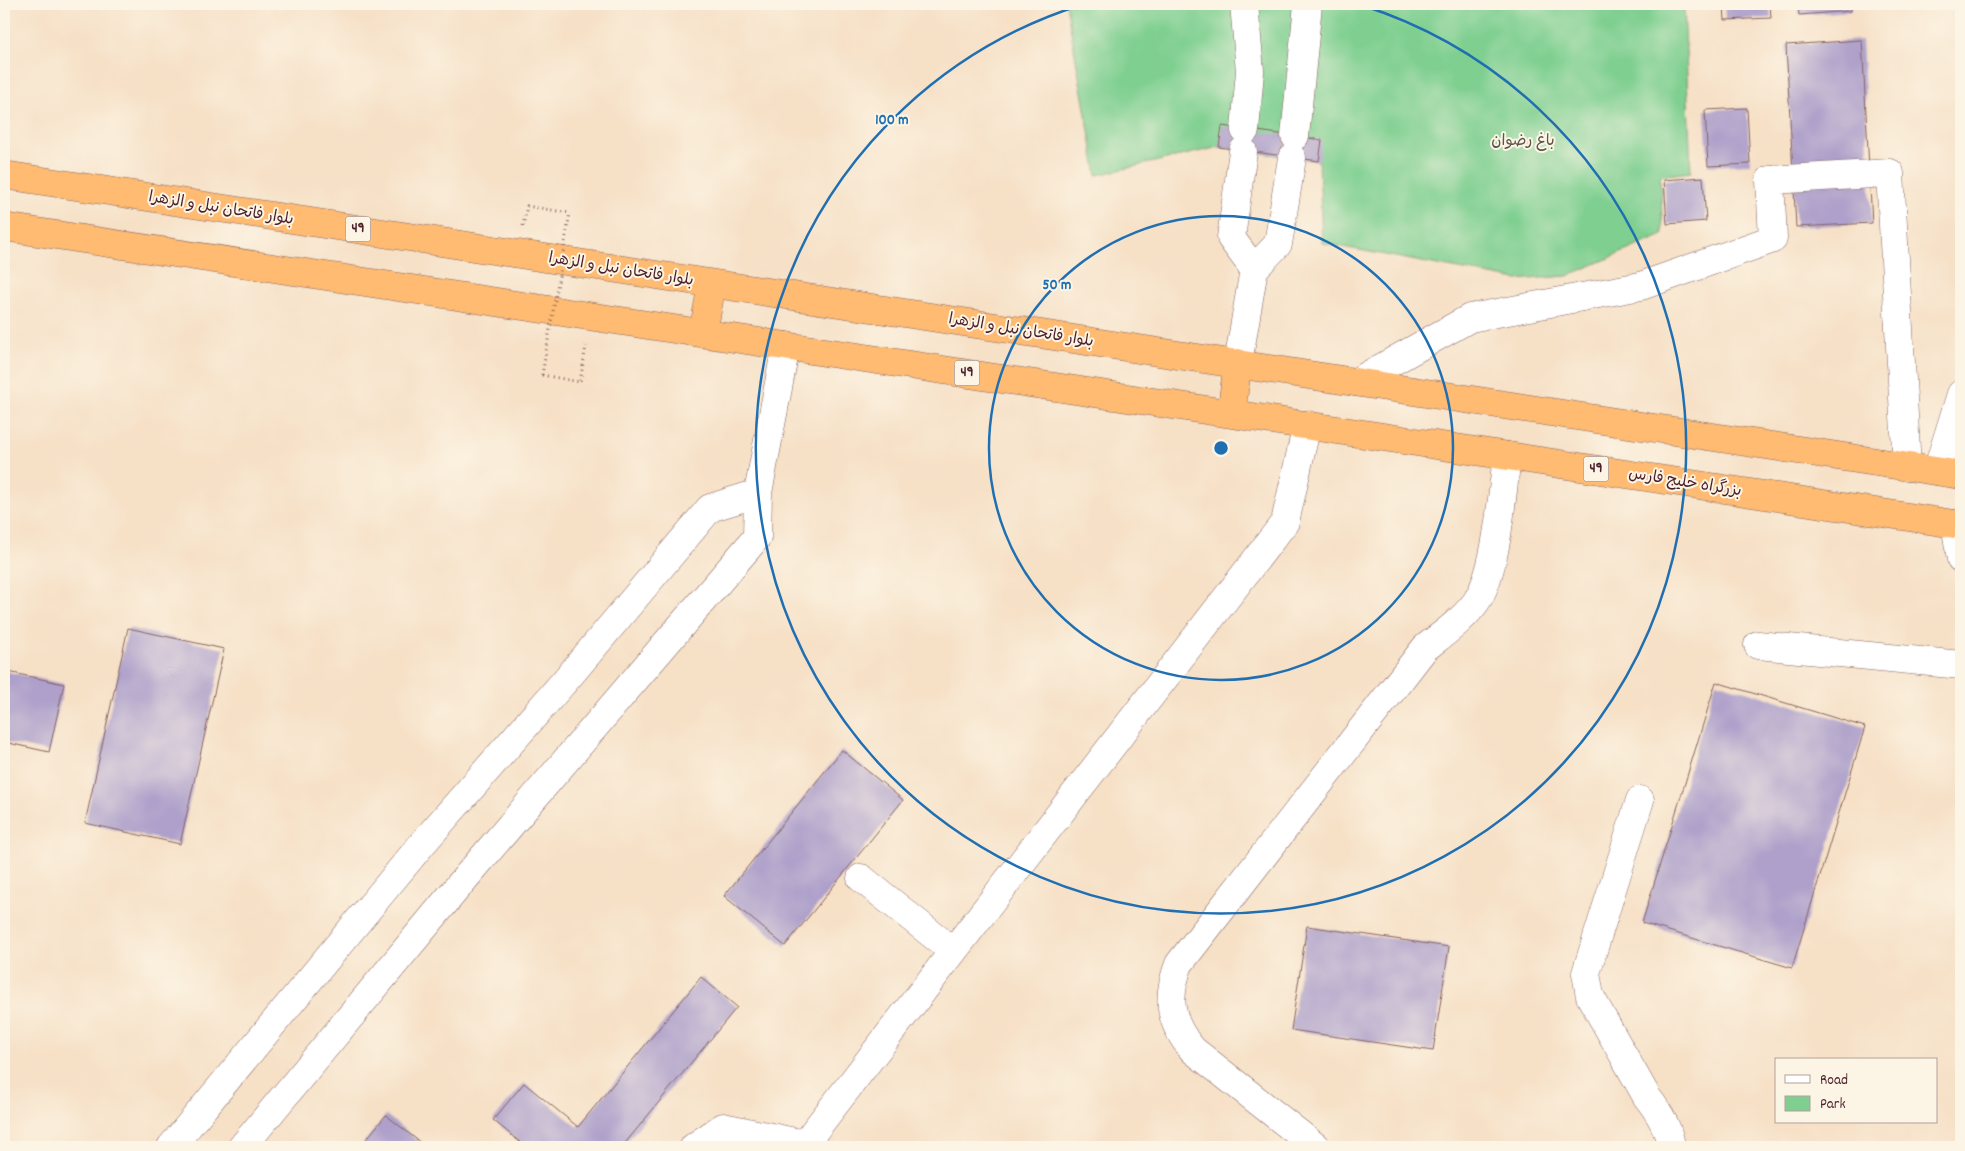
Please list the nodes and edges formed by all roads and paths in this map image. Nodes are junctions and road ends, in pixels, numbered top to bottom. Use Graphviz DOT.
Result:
graph roads {
  1 [pos="1244,4"];
  2 [pos="1308,4"];
  3 [pos="4,175"];
  4 [pos="527,206"];
  5 [pos="4,227"];
  6 [pos="1254,269"];
  7 [pos="712,284"];
  8 [pos="592,316"];
  9 [pos="703,333"];
  10 [pos="786,346"];
  11 [pos="1238,363"];
  12 [pos="1356,382"];
  13 [pos="1961,394"];
  14 [pos="1231,413"];
  15 [pos="1306,425"];
  16 [pos="1507,456"];
  17 [pos="1907,467"];
  18 [pos="1949,473"];
  19 [pos="758,492"];
  20 [pos="1958,525"];
  21 [pos="1961,559"];
  22 [pos="1758,644"];
  23 [pos="1961,665"];
  24 [pos="1640,800"];
  25 [pos="861,878"];
  26 [pos="953,951"];
  27 [pos="803,1146"];
  28 [pos="171,1147"];
  29 [pos="242,1147"];
  30 [pos="694,1147"];
  31 [pos="1316,1147"];
  32 [pos="1671,1147"];
  1 -- 6 [label="lane"];
  2 -- 6 [label="lane"];
  3 -- 7 [label="highway, بلوار فاتحان نبل و الزهرا / 49"];
  4 -- 8 [label="path, bridge"];
  5 -- 8 [label="highway, 49"];
  6 -- 11 [label="lane"];
  7 -- 9 [label="highway"];
  7 -- 11 [label="highway, بلوار فاتحان نبل و الزهرا / 49"];
  8 -- 9 [label="highway, 49"];
  9 -- 10 [label="highway, 49"];
  10 -- 14 [label="highway, 49"];
  10 -- 19 [label="lane"];
  11 -- 12 [label="highway, 49"];
  11 -- 14 [label="highway"];
  12 -- 17 [label="highway, 49"];
  12 -- 17 [label="lane"];
  13 -- 18 [label="lane"];
  14 -- 15 [label="highway, بزرگراه خلیج فارس / 49"];
  15 -- 16 [label="highway, بزرگراه خلیج فارس / 49"];
  15 -- 26 [label="lane"];
  16 -- 20 [label="highway, بزرگراه خلیج فارس / 49"];
  16 -- 31 [label="lane"];
  17 -- 18 [label="highway, 49"];
  19 -- 28 [label="lane"];
  19 -- 29 [label="lane"];
  20 -- 21 [label="lane"];
  22 -- 23 [label="lane"];
  24 -- 32 [label="lane"];
  25 -- 26 [label="lane"];
  26 -- 27 [label="lane"];
  27 -- 30 [label="lane"];
}
